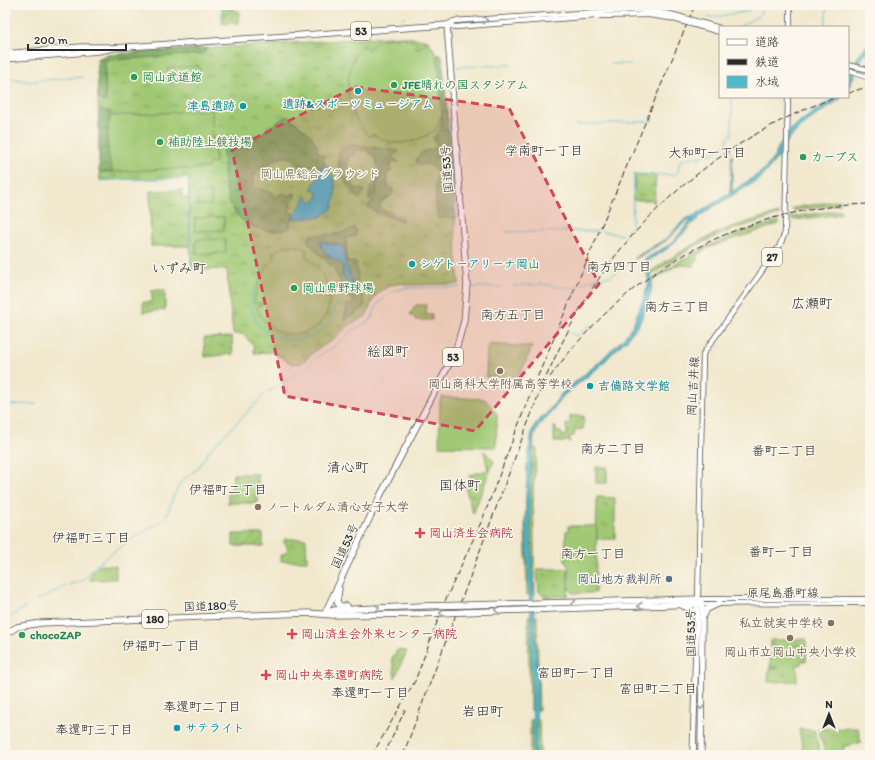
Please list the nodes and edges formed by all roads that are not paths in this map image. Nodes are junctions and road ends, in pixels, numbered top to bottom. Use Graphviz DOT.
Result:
graph roads {
  1 [pos="790,5"];
  2 [pos="650,13"];
  3 [pos="447,25"];
  4 [pos="790,26"];
  5 [pos="719,28"];
  6 [pos="719,32"];
  7 [pos="113,48"];
  8 [pos="90,51"];
  9 [pos="5,55"];
  10 [pos="5,59"];
  11 [pos="849,65"];
  12 [pos="870,70"];
  13 [pos="849,71"];
  14 [pos="870,78"];
  15 [pos="788,98"];
  16 [pos="340,583"];
  17 [pos="870,599"];
  18 [pos="699,602"];
  19 [pos="870,603"];
  20 [pos="679,604"];
  21 [pos="720,604"];
  22 [pos="532,606"];
  23 [pos="362,608"];
  24 [pos="325,613"];
  25 [pos="699,619"];
  26 [pos="5,634"];
  27 [pos="694,755"];
  28 [pos="701,755"];
  1 -- 4 [label="main road"];
  2 -- 3 [label="main road"];
  2 -- 5 [label="main road, bridge"];
  2 -- 6 [label="main road, bridge"];
  3 -- 7 [label="highway, 53"];
  3 -- 16 [label="highway, 国道53号 / 53"];
  7 -- 8 [label="highway, 53"];
  7 -- 9 [label="highway, 53"];
  8 -- 9 [label="highway, 53"];
  8 -- 10 [label="highway, 53"];
  11 -- 12 [label="main road"];
  13 -- 14 [label="main road"];
  15 -- 18 [label="main road, 岡山吉井線 / 27"];
  16 -- 23 [label="highway"];
  16 -- 24 [label="highway, 国道53号 / 53"];
  17 -- 18 [label="main road, 原尾島番町線"];
  18 -- 20 [label="highway, 国道53号"];
  18 -- 21 [label="main road, 原尾島番町線"];
  22 -- 18 [label="highway, 国道53号, one-way"];
  18 -- 25 [label="highway, 国道53号"];
  19 -- 21 [label="main road, 原尾島番町線"];
  20 -- 22 [label="highway, 国道53号, one-way"];
  20 -- 25 [label="highway"];
  21 -- 25 [label="highway"];
  23 -- 22 [label="highway, 国道53号, one-way, bridge"];
  22 -- 24 [label="highway, 国道53号, one-way, bridge"];
  23 -- 24 [label="highway, 国道53号"];
  24 -- 26 [label="highway, 国道180号 / 180"];
  25 -- 27 [label="highway, 国道53号"];
  25 -- 28 [label="highway, 国道53号, one-way"];
}
